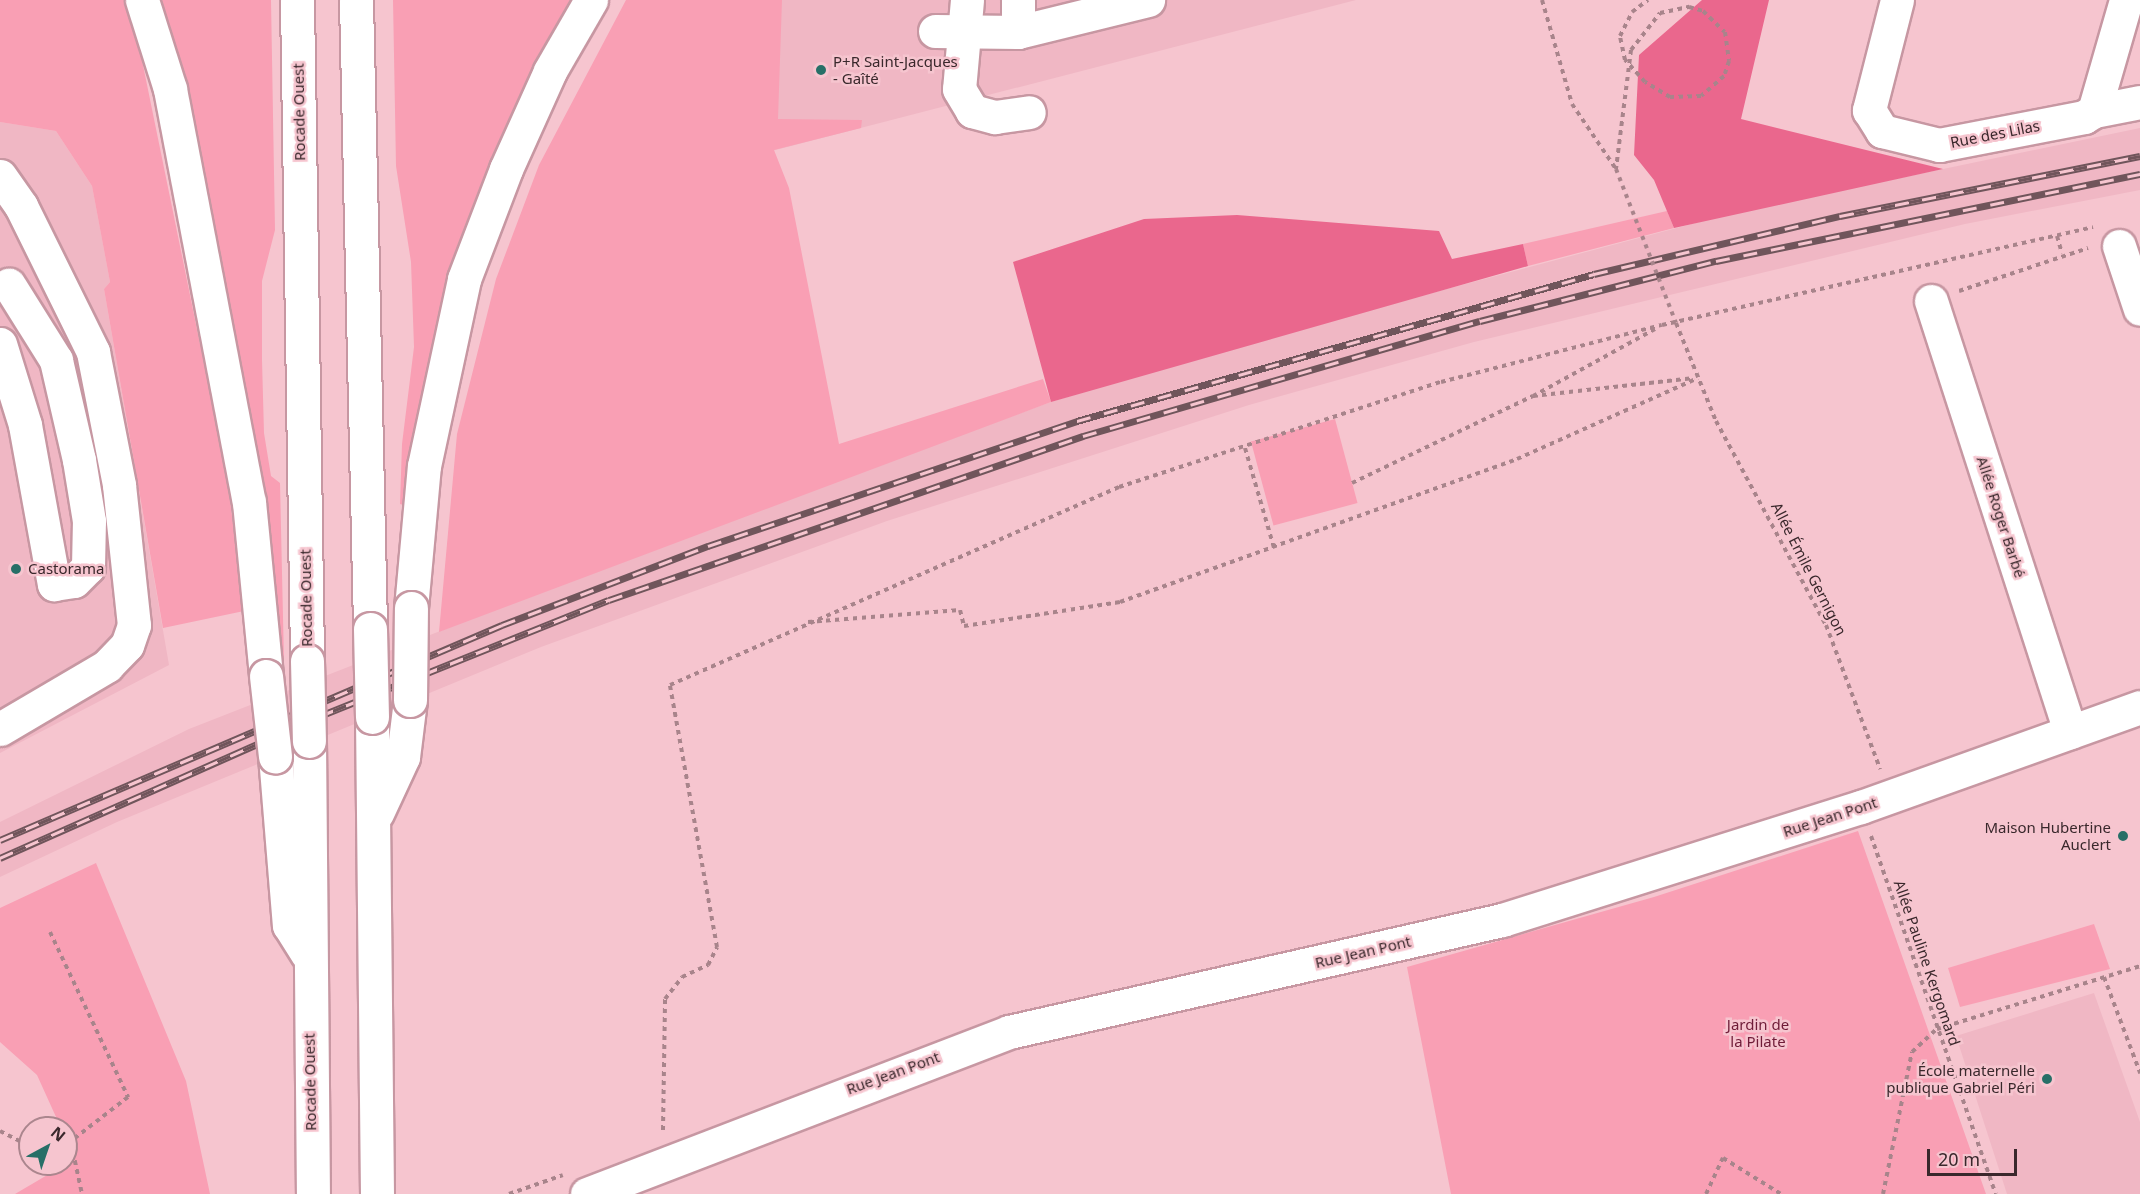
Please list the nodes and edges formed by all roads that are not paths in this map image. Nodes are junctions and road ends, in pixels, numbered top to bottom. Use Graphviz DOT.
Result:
graph roads {
  1 [pos="142,0"];
  2 [pos="297,0"];
  3 [pos="356,0"];
  4 [pos="591,0"];
  5 [pos="967,0"];
  6 [pos="1018,0"];
  7 [pos="1148,0"];
  8 [pos="1897,0"];
  9 [pos="2126,0"];
  10 [pos="951,32"];
  11 [pos="1018,32"];
  12 [pos="2140,102"];
  13 [pos="2094,111"];
  14 [pos="1029,112"];
  15 [pos="0,176"];
  16 [pos="29,223"];
  17 [pos="2108,236"];
  18 [pos="5,287"];
  19 [pos="1931,301"];
  20 [pos="2140,309"];
  21 [pos="0,344"];
  22 [pos="2140,707"];
  23 [pos="0,729"];
  24 [pos="2070,732"];
  25 [pos="374,820"];
  26 [pos="307,954"];
  27 [pos="313,1194"];
  28 [pos="377,1194"];
  29 [pos="587,1194"];
  1 -- 26 [label="main road, bridge"];
  2 -- 26 [label="main road, Rocade Ouest, bridge"];
  3 -- 25 [label="main road, bridge"];
  4 -- 25 [label="main road, bridge"];
  5 -- 10 [label="main road"];
  6 -- 11 [label="main road"];
  7 -- 11 [label="main road"];
  8 -- 13 [label="main road, Rue des Lilas"];
  9 -- 13 [label="main road"];
  10 -- 11 [label="main road"];
  10 -- 14 [label="main road"];
  12 -- 13 [label="main road, Rue des Lilas"];
  15 -- 16 [label="main road"];
  16 -- 18 [label="main road"];
  16 -- 23 [label="main road"];
  17 -- 20 [label="main road"];
  18 -- 21 [label="main road"];
  19 -- 24 [label="main road, Allée Roger Barbé"];
  22 -- 24 [label="main road, Rue Jean Pont"];
  24 -- 29 [label="main road, Rue Jean Pont"];
  25 -- 28 [label="main road"];
  26 -- 27 [label="main road, Rocade Ouest"];
}
